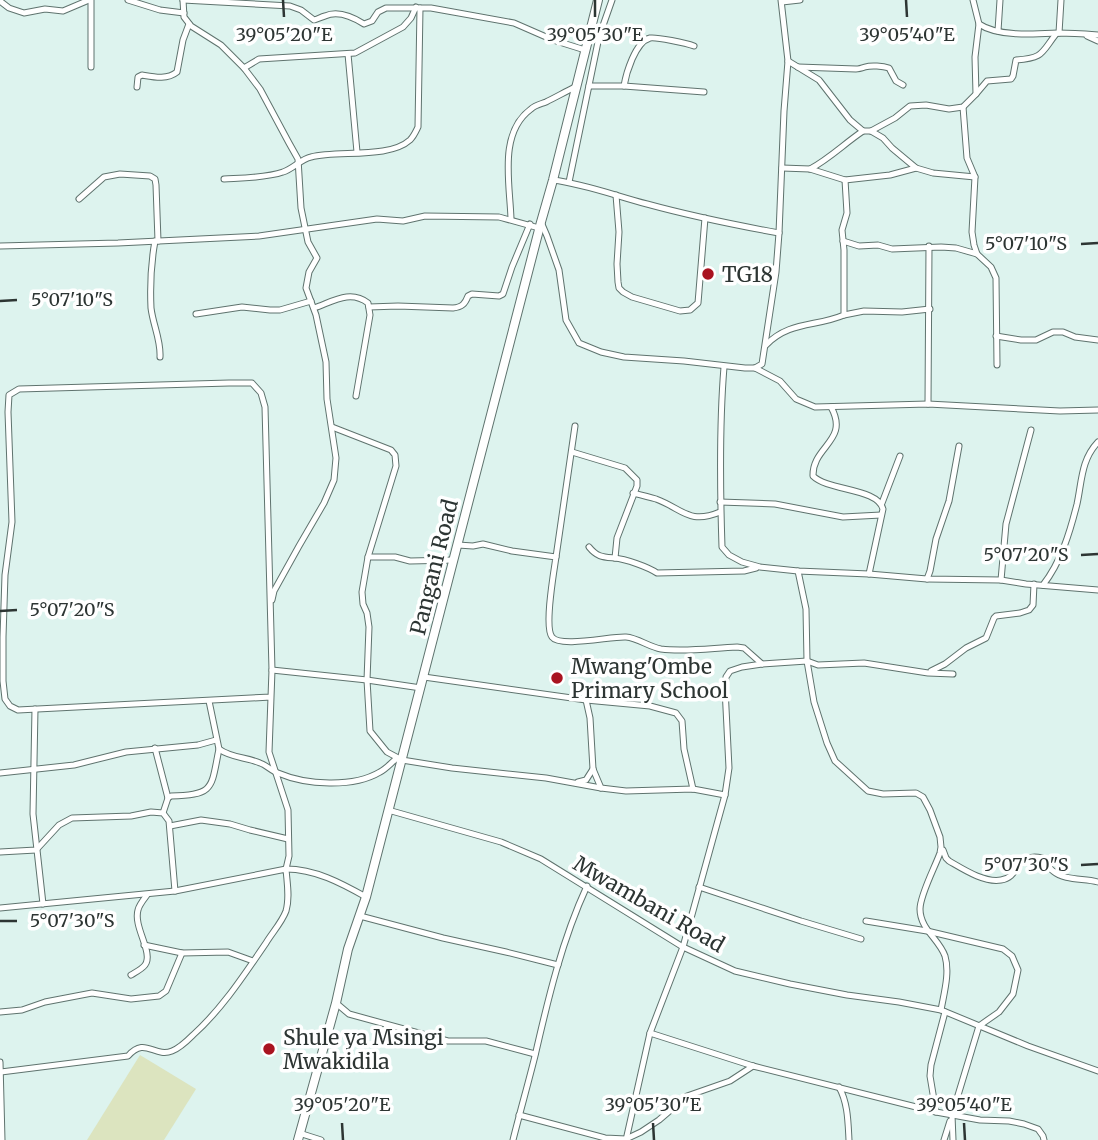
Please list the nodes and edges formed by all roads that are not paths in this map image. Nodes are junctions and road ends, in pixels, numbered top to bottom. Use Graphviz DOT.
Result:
graph roads {
  1 [pos="90,0"];
  2 [pos="128,0"];
  3 [pos="183,0"];
  4 [pos="598,0"];
  5 [pos="612,0"];
  6 [pos="800,0"];
  7 [pos="974,0"];
  8 [pos="1000,0"];
  9 [pos="1060,0"];
  10 [pos="0,1"];
  11 [pos="234,1"];
  12 [pos="781,1"];
  13 [pos="418,7"];
  14 [pos="184,13"];
  15 [pos="189,24"];
  16 [pos="979,24"];
  17 [pos="998,31"];
  18 [pos="1057,33"];
  19 [pos="1085,34"];
  20 [pos="1098,35"];
  21 [pos="1098,41"];
  22 [pos="694,46"];
  23 [pos="585,50"];
  24 [pos="348,54"];
  25 [pos="788,61"];
  26 [pos="795,66"];
  27 [pos="91,67"];
  28 [pos="244,68"];
  29 [pos="903,85"];
  30 [pos="589,86"];
  31 [pos="624,86"];
  32 [pos="137,87"];
  33 [pos="575,87"];
  34 [pos="704,92"];
  35 [pos="976,94"];
  36 [pos="963,107"];
  37 [pos="863,131"];
  38 [pos="871,131"];
  39 [pos="357,152"];
  40 [pos="298,164"];
  41 [pos="782,168"];
  42 [pos="916,168"];
  43 [pos="810,169"];
  44 [pos="975,177"];
  45 [pos="224,179"];
  46 [pos="553,180"];
  47 [pos="845,180"];
  48 [pos="569,182"];
  49 [pos="616,195"];
  50 [pos="79,199"];
  51 [pos="705,218"];
  52 [pos="511,219"];
  53 [pos="530,224"];
  54 [pos="540,225"];
  55 [pos="306,230"];
  56 [pos="779,233"];
  57 [pos="156,241"];
  58 [pos="843,241"];
  59 [pos="0,246"];
  60 [pos="929,246"];
  61 [pos="976,254"];
  62 [pos="311,301"];
  63 [pos="369,307"];
  64 [pos="314,309"];
  65 [pos="929,309"];
  66 [pos="196,314"];
  67 [pos="844,315"];
  68 [pos="996,336"];
  69 [pos="1098,340"];
  70 [pos="766,346"];
  71 [pos="160,357"];
  72 [pos="997,365"];
  73 [pos="724,367"];
  74 [pos="755,368"];
  75 [pos="9,395"];
  76 [pos="0,396"];
  77 [pos="356,396"];
  78 [pos="928,404"];
  79 [pos="831,407"];
  80 [pos="1098,410"];
  81 [pos="576,426"];
  82 [pos="332,427"];
  83 [pos="1031,430"];
  84 [pos="1098,442"];
  85 [pos="959,446"];
  86 [pos="572,452"];
  87 [pos="900,456"];
  88 [pos="633,493"];
  89 [pos="720,502"];
  90 [pos="882,503"];
  91 [pos="720,512"];
  92 [pos="881,515"];
  93 [pos="458,545"];
  94 [pos="589,547"];
  95 [pos="368,557"];
  96 [pos="556,557"];
  97 [pos="615,558"];
  98 [pos="454,559"];
  99 [pos="761,567"];
  100 [pos="798,571"];
  101 [pos="869,574"];
  102 [pos="927,579"];
  103 [pos="1001,580"];
  104 [pos="1034,584"];
  105 [pos="1043,585"];
  106 [pos="1098,590"];
  107 [pos="2,597"];
  108 [pos="270,606"];
  109 [pos="807,661"];
  110 [pos="762,664"];
  111 [pos="272,670"];
  112 [pos="928,673"];
  113 [pos="953,674"];
  114 [pos="424,677"];
  115 [pos="367,680"];
  116 [pos="421,688"];
  117 [pos="271,697"];
  118 [pos="586,700"];
  119 [pos="209,701"];
  120 [pos="35,709"];
  121 [pos="216,740"];
  122 [pos="155,748"];
  123 [pos="219,749"];
  124 [pos="399,759"];
  125 [pos="34,768"];
  126 [pos="593,769"];
  127 [pos="0,773"];
  128 [pos="276,773"];
  129 [pos="575,783"];
  130 [pos="601,788"];
  131 [pos="693,789"];
  132 [pos="725,795"];
  133 [pos="168,798"];
  134 [pos="388,810"];
  135 [pos="163,813"];
  136 [pos="170,825"];
  137 [pos="288,839"];
  138 [pos="942,847"];
  139 [pos="36,850"];
  140 [pos="0,852"];
  141 [pos="286,869"];
  142 [pos="1098,882"];
  143 [pos="587,886"];
  144 [pos="699,887"];
  145 [pos="175,891"];
  146 [pos="146,895"];
  147 [pos="366,897"];
  148 [pos="43,904"];
  149 [pos="0,908"];
  150 [pos="360,916"];
  151 [pos="866,921"];
  152 [pos="927,931"];
  153 [pos="861,939"];
  154 [pos="144,945"];
  155 [pos="683,947"];
  156 [pos="182,953"];
  157 [pos="253,961"];
  158 [pos="558,965"];
  159 [pos="131,975"];
  160 [pos="336,1003"];
  161 [pos="943,1011"];
  162 [pos="0,1012"];
  163 [pos="979,1026"];
  164 [pos="650,1033"];
  165 [pos="535,1054"];
  166 [pos="0,1062"];
  167 [pos="753,1066"];
  168 [pos="1098,1071"];
  169 [pos="1,1072"];
  170 [pos="839,1087"];
  171 [pos="1,1094"];
  172 [pos="936,1112"];
  173 [pos="519,1115"];
  174 [pos="952,1115"];
  175 [pos="298,1137"];
  176 [pos="2,1140"];
  177 [pos="321,1140"];
  178 [pos="513,1140"];
  179 [pos="626,1140"];
  180 [pos="849,1140"];
  181 [pos="944,1140"];
  182 [pos="953,1140"];
  183 [pos="1044,1140"];
  1 -- 10 [label="street"];
  1 -- 27 [label="street"];
  2 -- 14 [label="street"];
  3 -- 11 [label="street"];
  3 -- 14 [label="street"];
  4 -- 23 [label="main road, Pangani Road"];
  5 -- 30 [label="street"];
  6 -- 12 [label="street"];
  7 -- 16 [label="street"];
  8 -- 17 [label="street"];
  9 -- 18 [label="street"];
  11 -- 13 [label="street"];
  12 -- 25 [label="street"];
  13 -- 23 [label="street"];
  13 -- 24 [label="street"];
  13 -- 39 [label="street"];
  14 -- 15 [label="street"];
  15 -- 28 [label="street"];
  15 -- 32 [label="street"];
  16 -- 17 [label="street"];
  16 -- 35 [label="street"];
  17 -- 18 [label="street"];
  18 -- 19 [label="street"];
  18 -- 35 [label="street"];
  19 -- 20 [label="street"];
  19 -- 21 [label="street"];
  22 -- 31 [label="street"];
  23 -- 33 [label="main road, Pangani Road"];
  24 -- 28 [label="street"];
  24 -- 39 [label="street"];
  25 -- 26 [label="street"];
  25 -- 41 [label="street"];
  26 -- 29 [label="street"];
  26 -- 37 [label="street"];
  28 -- 40 [label="street"];
  30 -- 31 [label="street"];
  30 -- 48 [label="street"];
  31 -- 34 [label="street"];
  33 -- 46 [label="main road, Pangani Road"];
  33 -- 52 [label="street"];
  35 -- 36 [label="street"];
  36 -- 38 [label="street"];
  36 -- 44 [label="street"];
  37 -- 38 [label="street"];
  37 -- 43 [label="street"];
  38 -- 42 [label="street"];
  39 -- 40 [label="street"];
  40 -- 45 [label="street"];
  40 -- 55 [label="street"];
  41 -- 43 [label="street"];
  41 -- 56 [label="street"];
  42 -- 44 [label="street"];
  42 -- 47 [label="street"];
  43 -- 47 [label="street"];
  44 -- 61 [label="street"];
  46 -- 48 [label="street"];
  46 -- 54 [label="main road, Pangani Road"];
  47 -- 58 [label="street"];
  48 -- 49 [label="street"];
  49 -- 51 [label="street"];
  49 -- 51 [label="street"];
  50 -- 57 [label="street"];
  51 -- 56 [label="street"];
  52 -- 53 [label="street"];
  52 -- 55 [label="street"];
  53 -- 54 [label="street"];
  53 -- 63 [label="street"];
  54 -- 73 [label="street"];
  54 -- 93 [label="main road, Pangani Road"];
  55 -- 57 [label="street"];
  55 -- 62 [label="street"];
  56 -- 70 [label="street"];
  57 -- 59 [label="street"];
  57 -- 71 [label="street"];
  58 -- 60 [label="street"];
  58 -- 67 [label="street"];
  60 -- 61 [label="street"];
  60 -- 65 [label="street"];
  61 -- 68 [label="street"];
  62 -- 64 [label="street"];
  62 -- 66 [label="street"];
  63 -- 64 [label="street"];
  63 -- 77 [label="street"];
  64 -- 82 [label="street"];
  65 -- 67 [label="street"];
  65 -- 78 [label="street"];
  67 -- 70 [label="street"];
  68 -- 69 [label="street"];
  68 -- 72 [label="street"];
  70 -- 74 [label="street"];
  73 -- 74 [label="street"];
  73 -- 89 [label="street"];
  74 -- 79 [label="street"];
  75 -- 76 [label="street"];
  75 -- 107 [label="street"];
  75 -- 108 [label="street"];
  78 -- 79 [label="street"];
  78 -- 80 [label="street"];
  79 -- 90 [label="street"];
  81 -- 86 [label="street"];
  82 -- 95 [label="street"];
  82 -- 108 [label="street"];
  83 -- 103 [label="street"];
  84 -- 105 [label="street"];
  85 -- 102 [label="street"];
  86 -- 88 [label="street"];
  86 -- 96 [label="street"];
  87 -- 90 [label="street"];
  88 -- 91 [label="street"];
  88 -- 97 [label="street"];
  89 -- 91 [label="street"];
  89 -- 92 [label="street"];
  90 -- 92 [label="street"];
  91 -- 99 [label="street"];
  92 -- 101 [label="street"];
  93 -- 96 [label="street"];
  93 -- 98 [label="main road, Pangani Road"];
  94 -- 97 [label="street"];
  95 -- 98 [label="street"];
  95 -- 115 [label="street"];
  96 -- 110 [label="street"];
  97 -- 99 [label="street"];
  98 -- 114 [label="main road, Pangani Road"];
  99 -- 100 [label="street"];
  100 -- 101 [label="street"];
  100 -- 109 [label="street"];
  101 -- 102 [label="street"];
  102 -- 103 [label="street"];
  103 -- 104 [label="street"];
  104 -- 105 [label="street"];
  104 -- 112 [label="street"];
  105 -- 106 [label="street"];
  107 -- 120 [label="street"];
  108 -- 111 [label="street"];
  109 -- 110 [label="street"];
  109 -- 112 [label="street"];
  109 -- 138 [label="street"];
  110 -- 132 [label="street"];
  111 -- 115 [label="street"];
  111 -- 117 [label="street"];
  112 -- 113 [label="street"];
  114 -- 116 [label="main road, Pangani Road"];
  114 -- 118 [label="street"];
  115 -- 116 [label="street"];
  115 -- 124 [label="street"];
  116 -- 124 [label="main road, Pangani Road"];
  117 -- 119 [label="street"];
  117 -- 128 [label="street"];
  118 -- 126 [label="street"];
  118 -- 131 [label="street"];
  119 -- 120 [label="street"];
  119 -- 121 [label="street"];
  120 -- 125 [label="street"];
  121 -- 122 [label="street"];
  121 -- 123 [label="street"];
  122 -- 125 [label="street"];
  122 -- 133 [label="street"];
  123 -- 128 [label="street"];
  123 -- 133 [label="street"];
  124 -- 128 [label="street"];
  124 -- 129 [label="street"];
  124 -- 134 [label="main road, Pangani Road"];
  125 -- 127 [label="street"];
  125 -- 139 [label="street"];
  126 -- 129 [label="street"];
  126 -- 130 [label="street"];
  128 -- 137 [label="street"];
  129 -- 130 [label="street"];
  130 -- 131 [label="street"];
  131 -- 132 [label="street"];
  132 -- 144 [label="street"];
  133 -- 135 [label="street"];
  134 -- 143 [label="street, Mwambani Road"];
  134 -- 147 [label="main road, Pangani Road"];
  135 -- 136 [label="street"];
  135 -- 139 [label="street"];
  136 -- 137 [label="street"];
  136 -- 145 [label="street"];
  137 -- 141 [label="street"];
  138 -- 142 [label="street"];
  138 -- 152 [label="street"];
  139 -- 140 [label="street"];
  139 -- 148 [label="street"];
  141 -- 145 [label="street"];
  141 -- 147 [label="street"];
  141 -- 157 [label="street"];
  143 -- 155 [label="street, Mwambani Road"];
  143 -- 158 [label="street"];
  144 -- 153 [label="street"];
  144 -- 155 [label="street"];
  145 -- 146 [label="street"];
  146 -- 148 [label="street"];
  146 -- 154 [label="street"];
  147 -- 150 [label="main road, Pangani Road"];
  148 -- 149 [label="street"];
  150 -- 158 [label="street"];
  150 -- 160 [label="main road, Pangani Road"];
  151 -- 152 [label="street"];
  152 -- 161 [label="street"];
  152 -- 163 [label="street"];
  154 -- 156 [label="street"];
  154 -- 159 [label="street"];
  155 -- 161 [label="street, Mwambani Road"];
  155 -- 164 [label="street"];
  156 -- 157 [label="street"];
  156 -- 162 [label="street"];
  157 -- 169 [label="street"];
  158 -- 165 [label="street"];
  160 -- 165 [label="street"];
  160 -- 175 [label="main road, Pangani Road"];
  161 -- 163 [label="street, Mwambani Road"];
  161 -- 172 [label="street"];
  163 -- 168 [label="street, Mwambani Road"];
  163 -- 174 [label="street"];
  164 -- 167 [label="street"];
  164 -- 179 [label="street"];
  165 -- 173 [label="street"];
  166 -- 169 [label="street"];
  167 -- 170 [label="street"];
  167 -- 179 [label="street"];
  169 -- 171 [label="street"];
  170 -- 172 [label="street"];
  170 -- 180 [label="street"];
  171 -- 176 [label="street"];
  172 -- 174 [label="street"];
  173 -- 178 [label="street"];
  173 -- 179 [label="street"];
  174 -- 181 [label="street"];
  174 -- 182 [label="street"];
  174 -- 183 [label="street"];
  175 -- 177 [label="street"];
}
